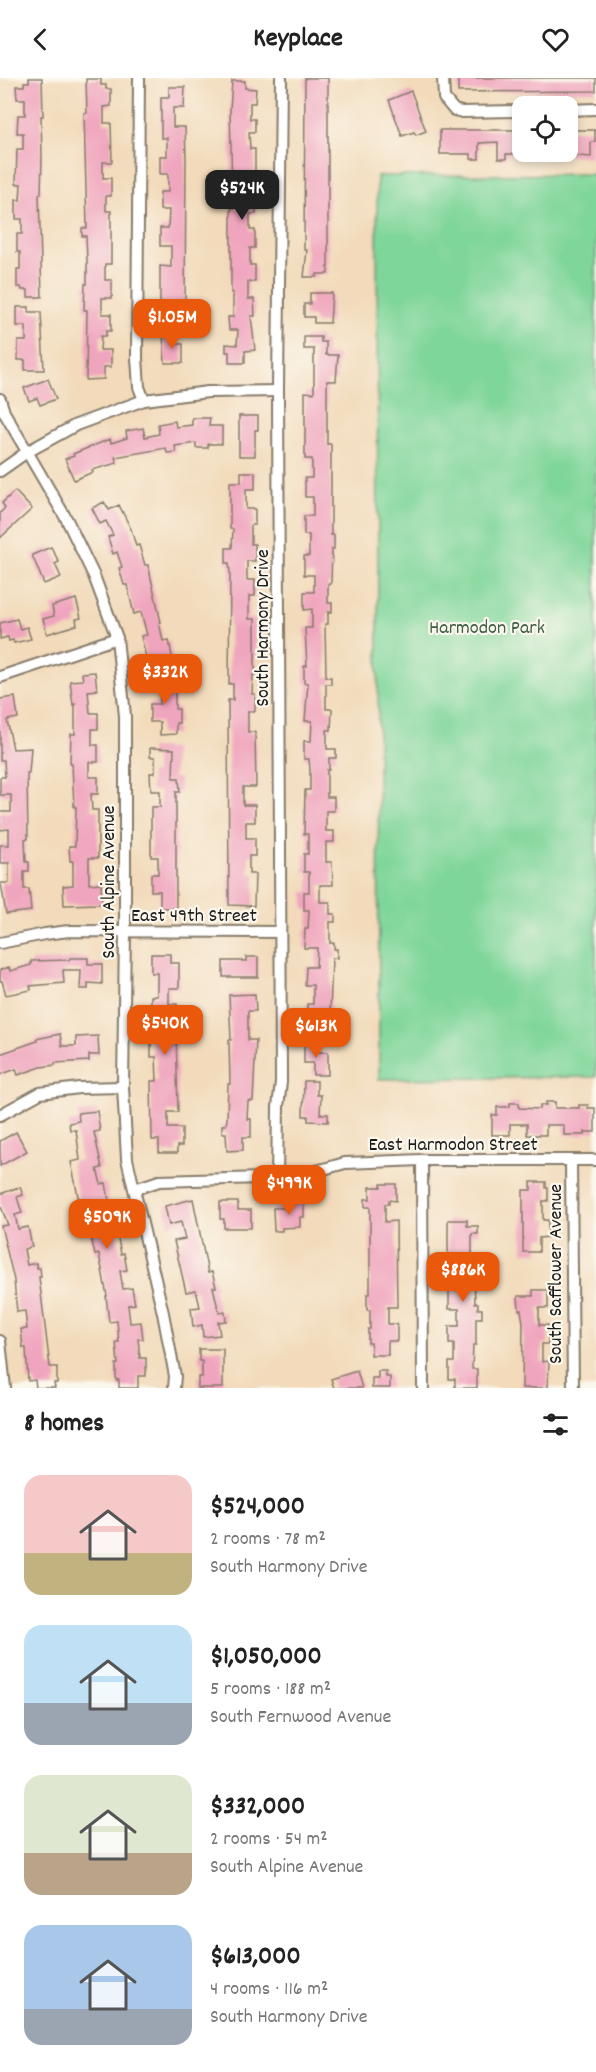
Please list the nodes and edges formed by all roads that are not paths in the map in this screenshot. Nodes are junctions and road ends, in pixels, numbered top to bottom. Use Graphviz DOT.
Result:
graph roads {
  1 [pos="140,78"];
  2 [pos="281,78"];
  3 [pos="443,78"];
  4 [pos="596,109"];
  5 [pos="578,110"];
  6 [pos="512,111"];
  7 [pos="278,391"];
  8 [pos="0,399"];
  9 [pos="144,400"];
  10 [pos="27,452"];
  11 [pos="0,471"];
  12 [pos="117,638"];
  13 [pos="0,677"];
  14 [pos="125,931"];
  15 [pos="280,932"];
  16 [pos="0,943"];
  17 [pos="123,1088"];
  18 [pos="0,1115"];
  19 [pos="422,1160"];
  20 [pos="596,1160"];
  21 [pos="571,1161"];
  22 [pos="278,1178"];
  23 [pos="135,1189"];
  24 [pos="0,1341"];
  25 [pos="5,1388"];
  26 [pos="174,1388"];
  27 [pos="423,1388"];
  28 [pos="573,1388"];
  1 -- 9 [label="street"];
  2 -- 7 [label="street, South Harmony Drive"];
  3 -- 6 [label="street"];
  4 -- 5 [label="street"];
  7 -- 9 [label="street"];
  7 -- 15 [label="street, South Harmony Drive"];
  8 -- 10 [label="street, South Alpine Avenue"];
  9 -- 10 [label="street"];
  10 -- 11 [label="street"];
  10 -- 12 [label="street, South Alpine Avenue"];
  12 -- 13 [label="street"];
  12 -- 14 [label="street, South Alpine Avenue"];
  14 -- 15 [label="street, East 49th Street"];
  14 -- 16 [label="street, East 49th Street"];
  14 -- 17 [label="street, South Alpine Avenue"];
  15 -- 22 [label="street, South Harmony Drive"];
  17 -- 18 [label="street"];
  17 -- 23 [label="street, South Alpine Avenue"];
  19 -- 21 [label="street, East Harmodon Street"];
  19 -- 22 [label="street, East Harmodon Street"];
  19 -- 27 [label="street"];
  20 -- 21 [label="street, East Harmodon Street"];
  21 -- 28 [label="street, South Safflower Avenue"];
  22 -- 23 [label="street, East Harmodon Street"];
  23 -- 26 [label="street, South Alpine Avenue"];
  24 -- 25 [label="street"];
}
